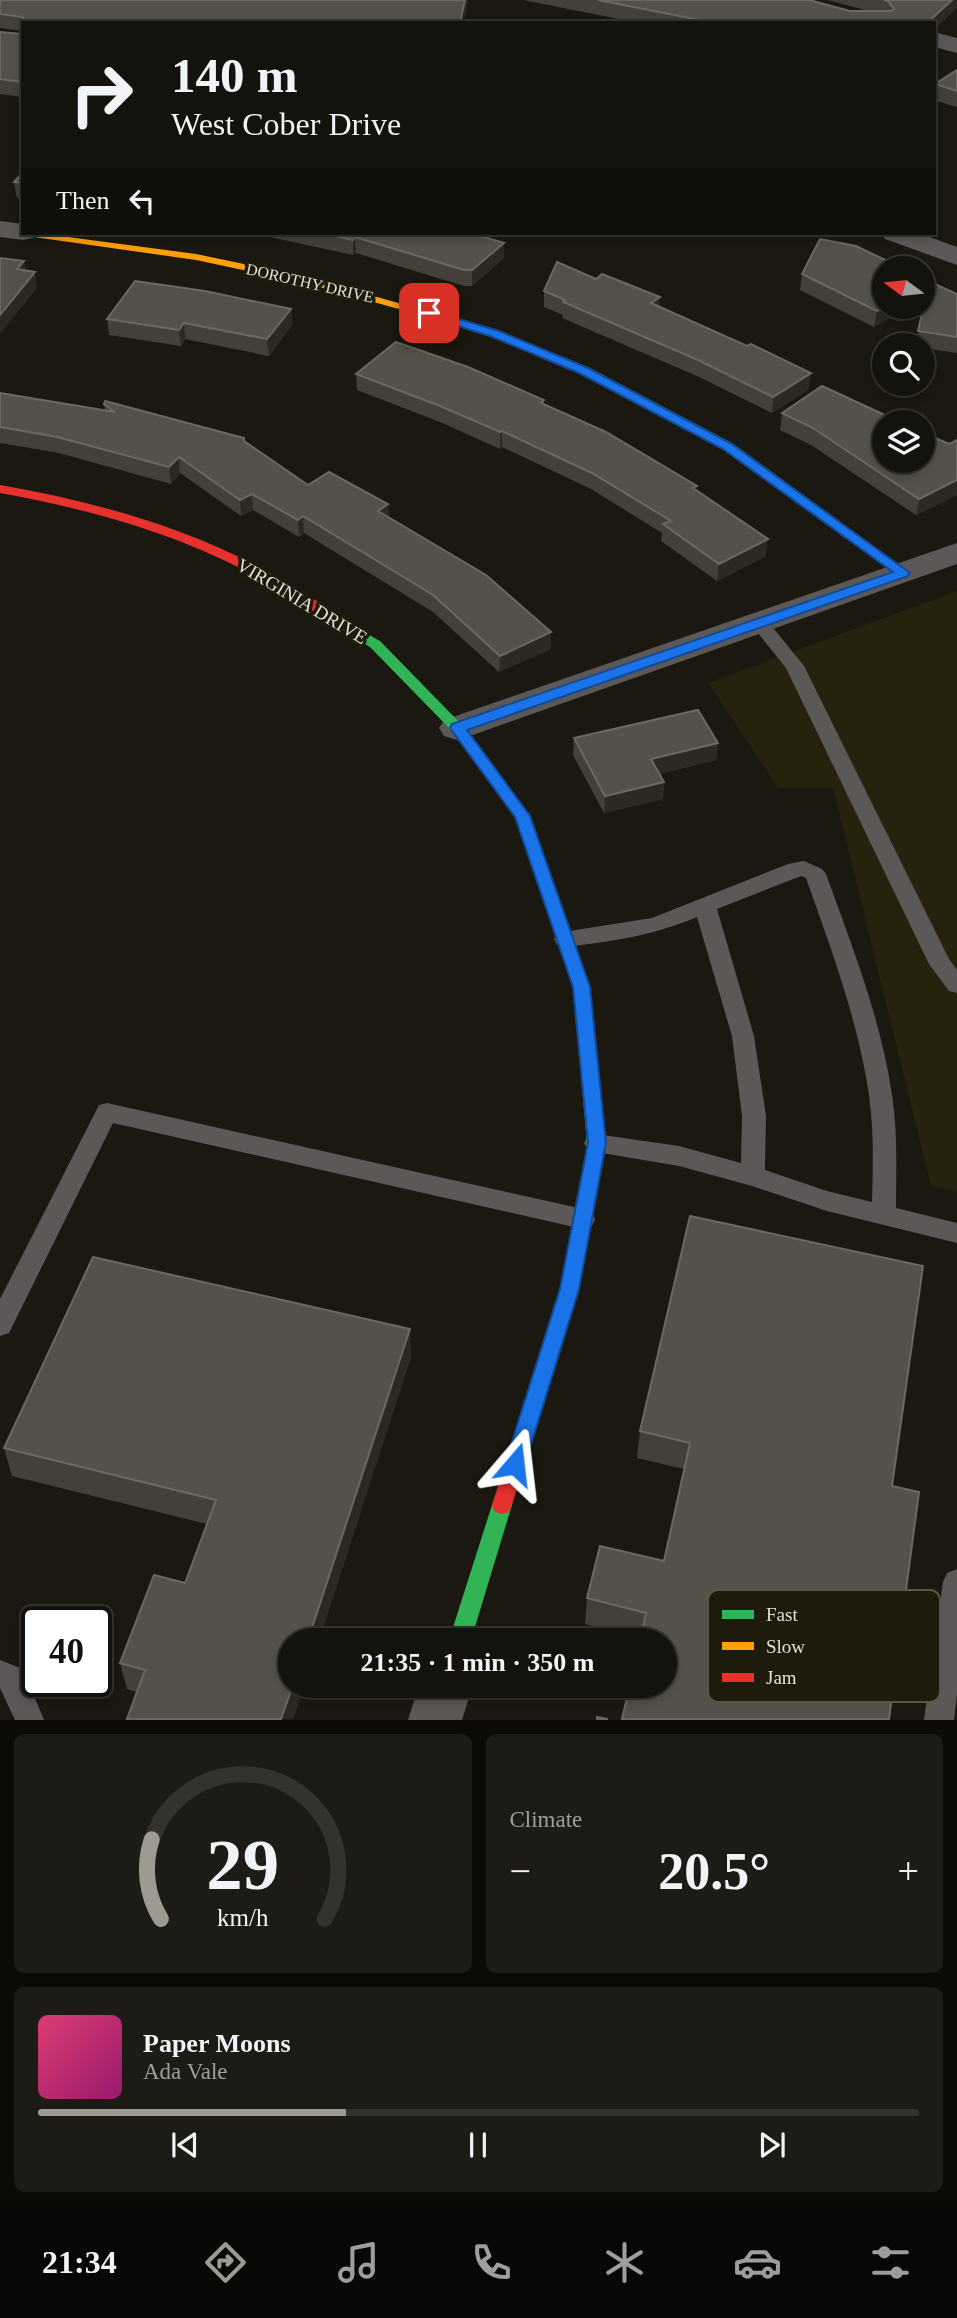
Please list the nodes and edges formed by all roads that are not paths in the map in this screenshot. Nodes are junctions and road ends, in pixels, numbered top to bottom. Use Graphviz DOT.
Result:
graph roads {
  1 [pos="936,40"];
  2 [pos="957,46"];
  3 [pos="0,229"];
  4 [pos="21,232"];
  5 [pos="46,235"];
  6 [pos="899,235"];
  7 [pos="957,257"];
  8 [pos="0,489"];
  9 [pos="957,552"];
  10 [pos="903,573"];
  11 [pos="759,623"];
  12 [pos="457,728"];
  13 [pos="705,906"];
  14 [pos="565,939"];
  15 [pos="957,985"];
  16 [pos="597,1143"];
  17 [pos="753,1176"];
  18 [pos="884,1214"];
  19 [pos="583,1219"];
  20 [pos="957,1233"];
  21 [pos="0,1325"];
  22 [pos="957,1582"];
  23 [pos="464,1628"];
  24 [pos="0,1674"];
  25 [pos="442,1698"];
  26 [pos="30,1720"];
  27 [pos="435,1720"];
  28 [pos="939,1720"];
  1 -- 2 [label="street"];
  3 -- 4 [label="street, DOROTHY DRIVE"];
  5 -- 10 [label="street, DOROTHY DRIVE"];
  6 -- 7 [label="street"];
  8 -- 12 [label="street, VIRGINIA DRIVE"];
  9 -- 10 [label="street"];
  10 -- 11 [label="street"];
  11 -- 12 [label="street"];
  11 -- 15 [label="lane"];
  12 -- 14 [label="street, VIRGINIA DRIVE"];
  13 -- 14 [label="lane"];
  13 -- 17 [label="lane"];
  13 -- 18 [label="lane"];
  14 -- 16 [label="street, VIRGINIA DRIVE"];
  16 -- 17 [label="lane"];
  16 -- 19 [label="street, VIRGINIA DRIVE"];
  17 -- 18 [label="lane"];
  18 -- 20 [label="lane"];
  19 -- 21 [label="lane"];
  19 -- 23 [label="street, VIRGINIA DRIVE"];
  22 -- 28 [label="lane"];
  24 -- 26 [label="lane"];
  25 -- 27 [label="street"];
}
